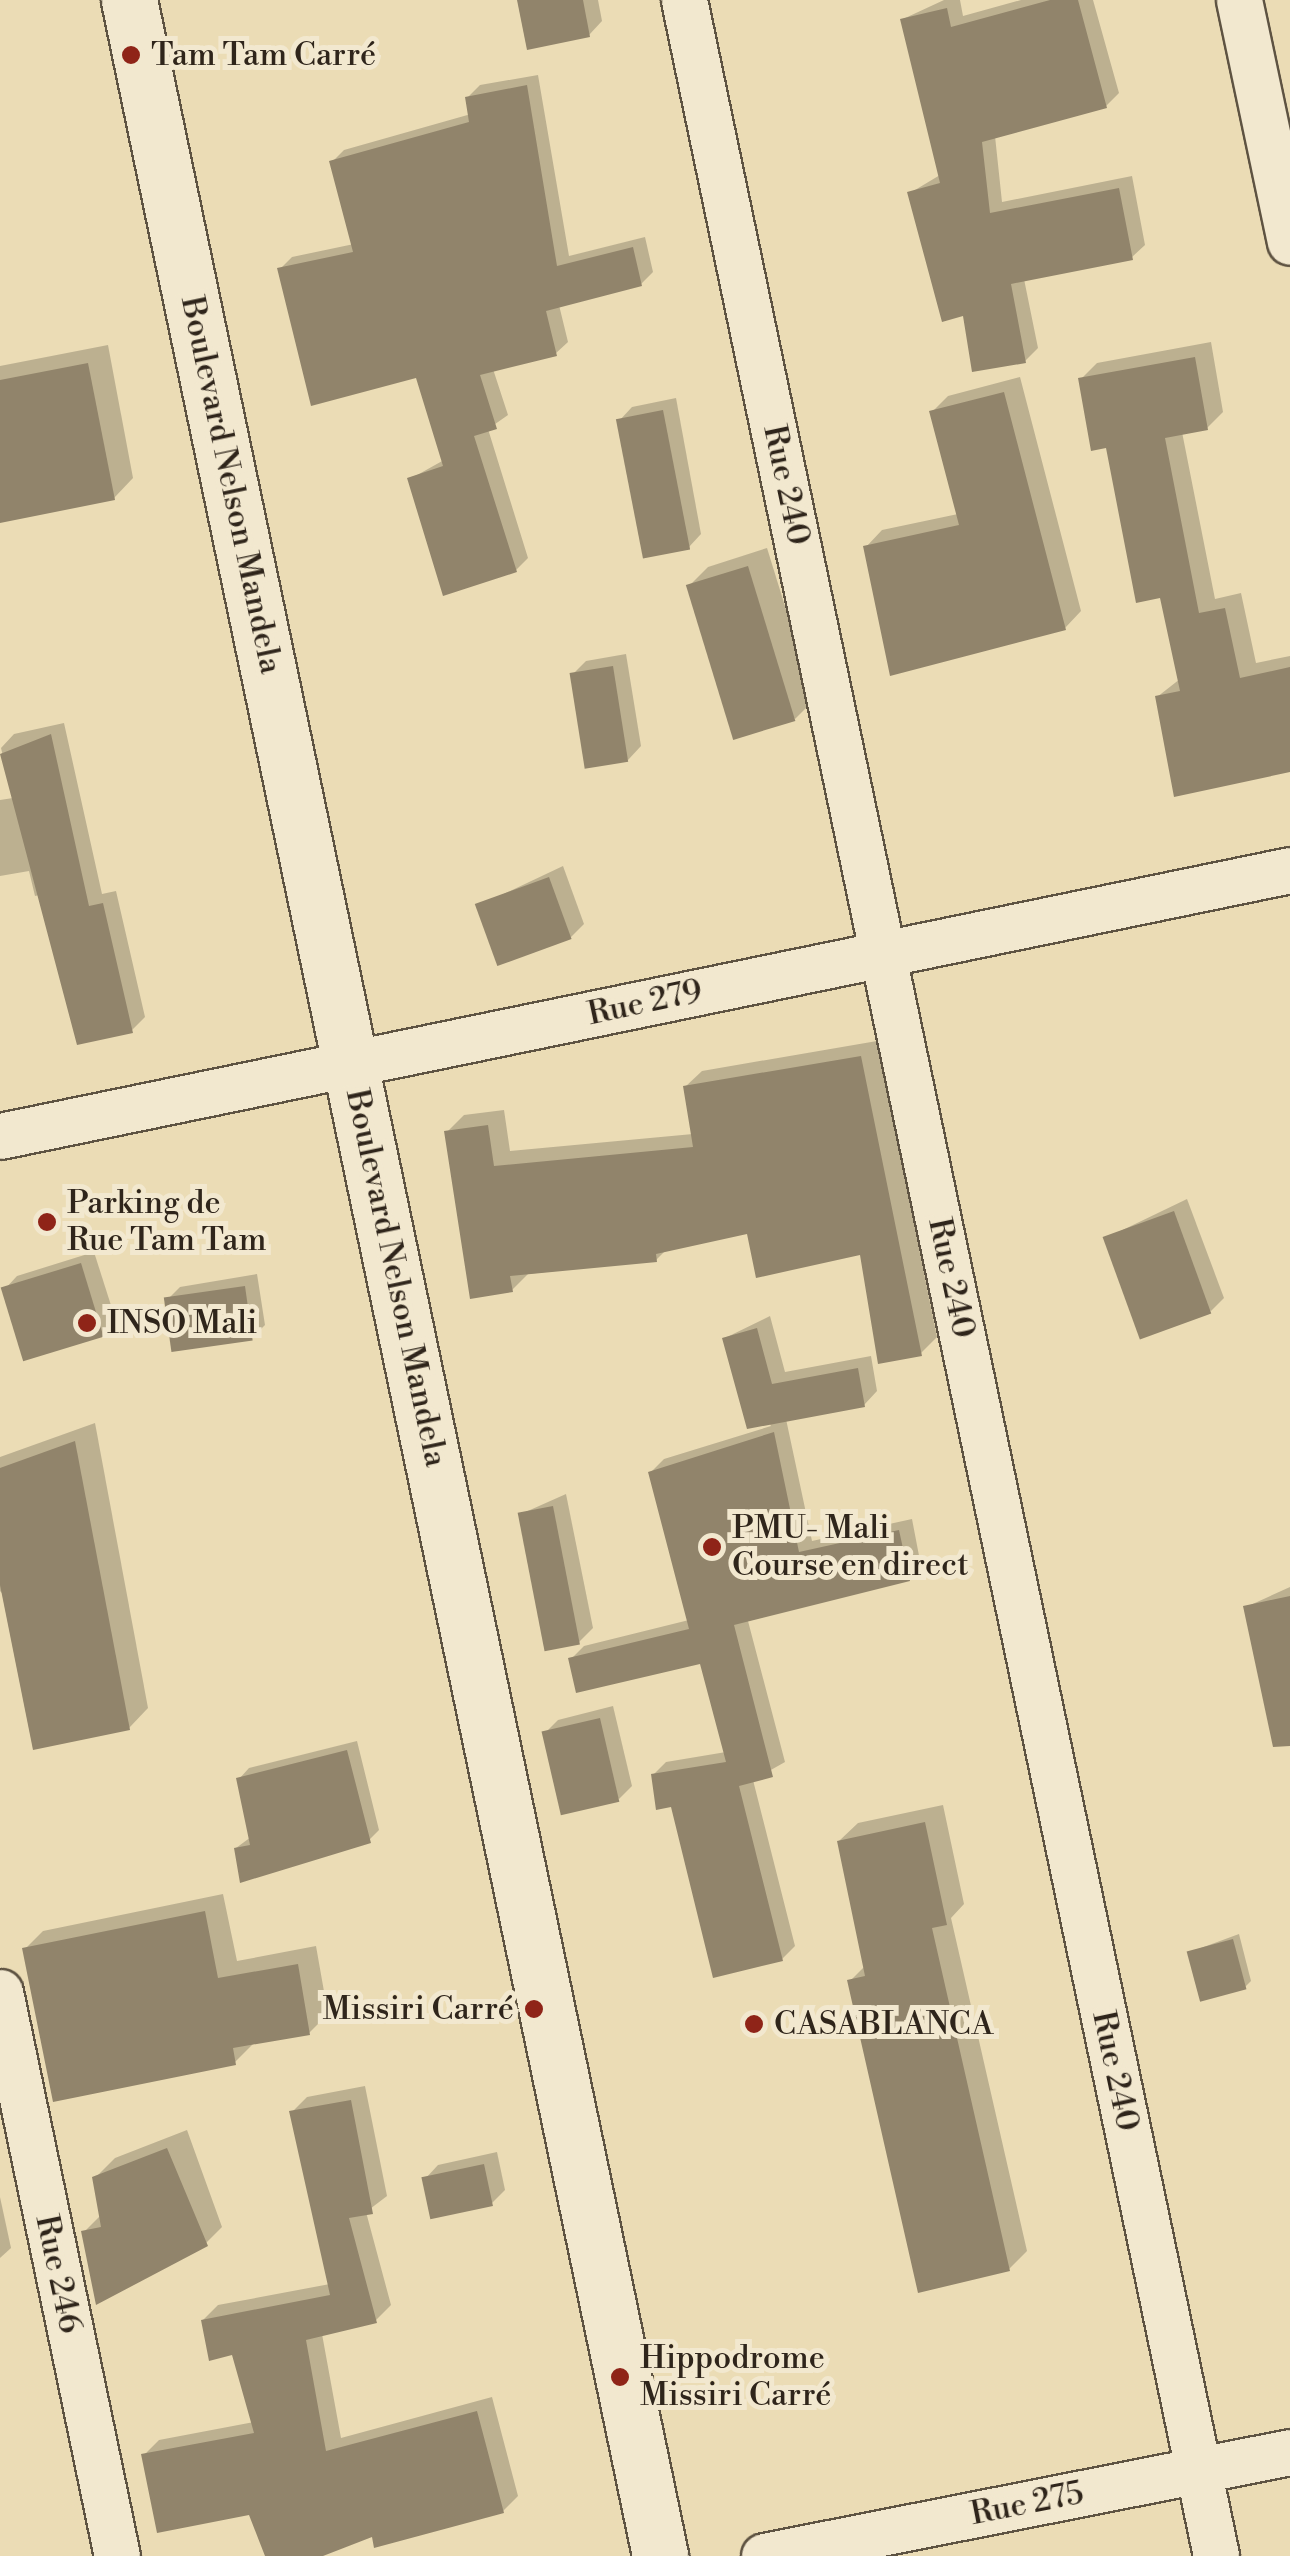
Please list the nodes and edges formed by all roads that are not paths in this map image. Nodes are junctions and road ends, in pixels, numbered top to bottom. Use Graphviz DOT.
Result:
graph roads {
  1 [pos="129,0"];
  2 [pos="684,0"];
  3 [pos="1239,0"];
  4 [pos="1290,242"];
  5 [pos="1290,870"];
  6 [pos="884,954"];
  7 [pos="352,1063"];
  8 [pos="0,1136"];
  9 [pos="0,1992"];
  10 [pos="1290,2452"];
  11 [pos="1198,2470"];
  12 [pos="117,2556"];
  13 [pos="660,2556"];
  14 [pos="764,2556"];
  15 [pos="1216,2556"];
  1 -- 7 [label="street, Boulevard Nelson Mandela"];
  2 -- 6 [label="street, Rue 240"];
  3 -- 4 [label="street"];
  5 -- 6 [label="street, Rue 279"];
  6 -- 7 [label="street, Rue 279"];
  6 -- 11 [label="street, Rue 240"];
  7 -- 8 [label="street, Rue 279"];
  7 -- 13 [label="street, Boulevard Nelson Mandela"];
  9 -- 12 [label="street, Rue 246"];
  10 -- 11 [label="street, Rue 275"];
  11 -- 14 [label="street, Rue 275"];
  11 -- 15 [label="street, Rue 240"];
}
